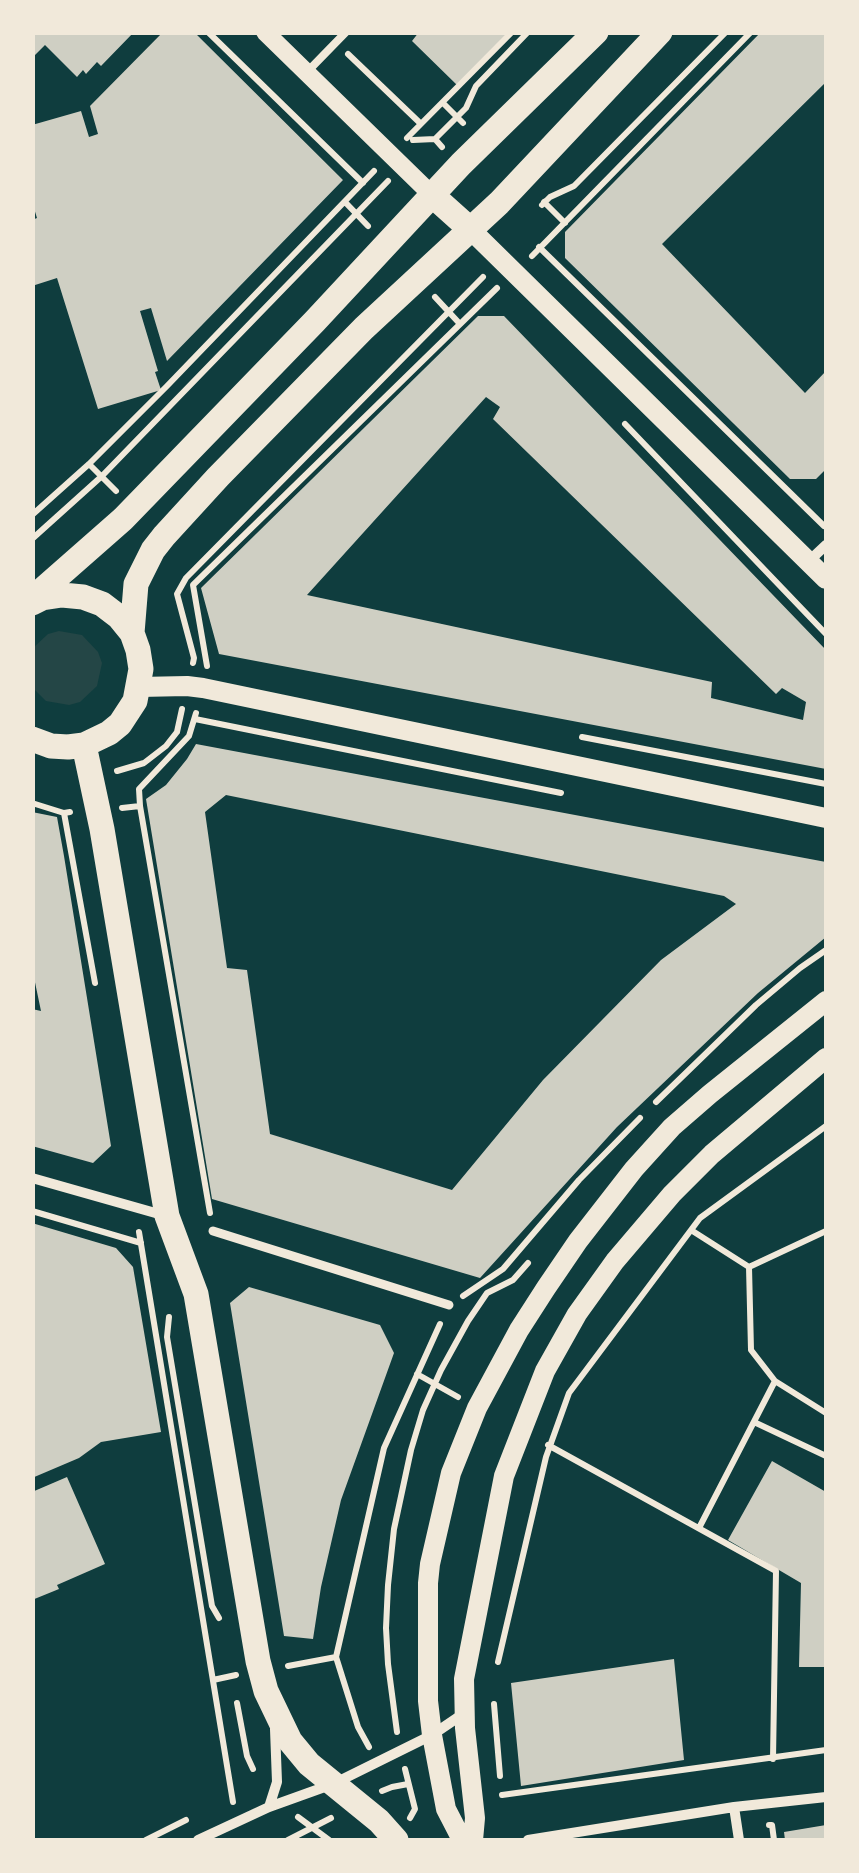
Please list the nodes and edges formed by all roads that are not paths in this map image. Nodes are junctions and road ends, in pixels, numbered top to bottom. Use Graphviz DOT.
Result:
graph roads {
  1 [pos="265,32"];
  2 [pos="346,32"];
  3 [pos="596,32"];
  4 [pos="660,32"];
  5 [pos="306,73"];
  6 [pos="432,196"];
  7 [pos="471,230"];
  8 [pos="826,546"];
  9 [pos="809,561"];
  10 [pos="826,579"];
  11 [pos="32,601"];
  12 [pos="132,633"];
  13 [pos="140,687"];
  14 [pos="32,739"];
  15 [pos="84,745"];
  16 [pos="826,818"];
  17 [pos="826,1001"];
  18 [pos="826,1058"];
  19 [pos="32,1178"];
  20 [pos="167,1216"];
  21 [pos="213,1231"];
  22 [pos="449,1305"];
  23 [pos="274,1710"];
  24 [pos="464,1713"];
  25 [pos="432,1734"];
  26 [pos="333,1784"];
  27 [pos="826,1797"];
  28 [pos="269,1806"];
  29 [pos="734,1808"];
  30 [pos="198,1840"];
  31 [pos="396,1840"];
  32 [pos="462,1840"];
  33 [pos="474,1840"];
  34 [pos="528,1840"];
  35 [pos="738,1840"];
  1 -- 5 [label="street"];
  2 -- 5 [label="lane"];
  3 -- 6 [label="main road"];
  4 -- 7 [label="main road"];
  5 -- 6 [label="street"];
  6 -- 7 [label="main road"];
  6 -- 11 [label="main road"];
  7 -- 9 [label="main road"];
  7 -- 12 [label="main road"];
  8 -- 9 [label="street"];
  9 -- 10 [label="main road"];
  11 -- 12 [label="main road"];
  12 -- 13 [label="main road"];
  13 -- 15 [label="main road"];
  13 -- 16 [label="main road"];
  14 -- 15 [label="main road"];
  15 -- 20 [label="main road"];
  17 -- 25 [label="main road"];
  18 -- 24 [label="main road"];
  19 -- 20 [label="street"];
  20 -- 23 [label="main road"];
  21 -- 22 [label="street"];
  23 -- 26 [label="main road"];
  23 -- 28 [label="street"];
  24 -- 25 [label="street"];
  24 -- 33 [label="main road"];
  25 -- 26 [label="street"];
  25 -- 32 [label="main road"];
  26 -- 28 [label="street"];
  26 -- 31 [label="main road"];
  27 -- 29 [label="street"];
  28 -- 30 [label="street"];
  29 -- 34 [label="street"];
  29 -- 35 [label="street"];
}
